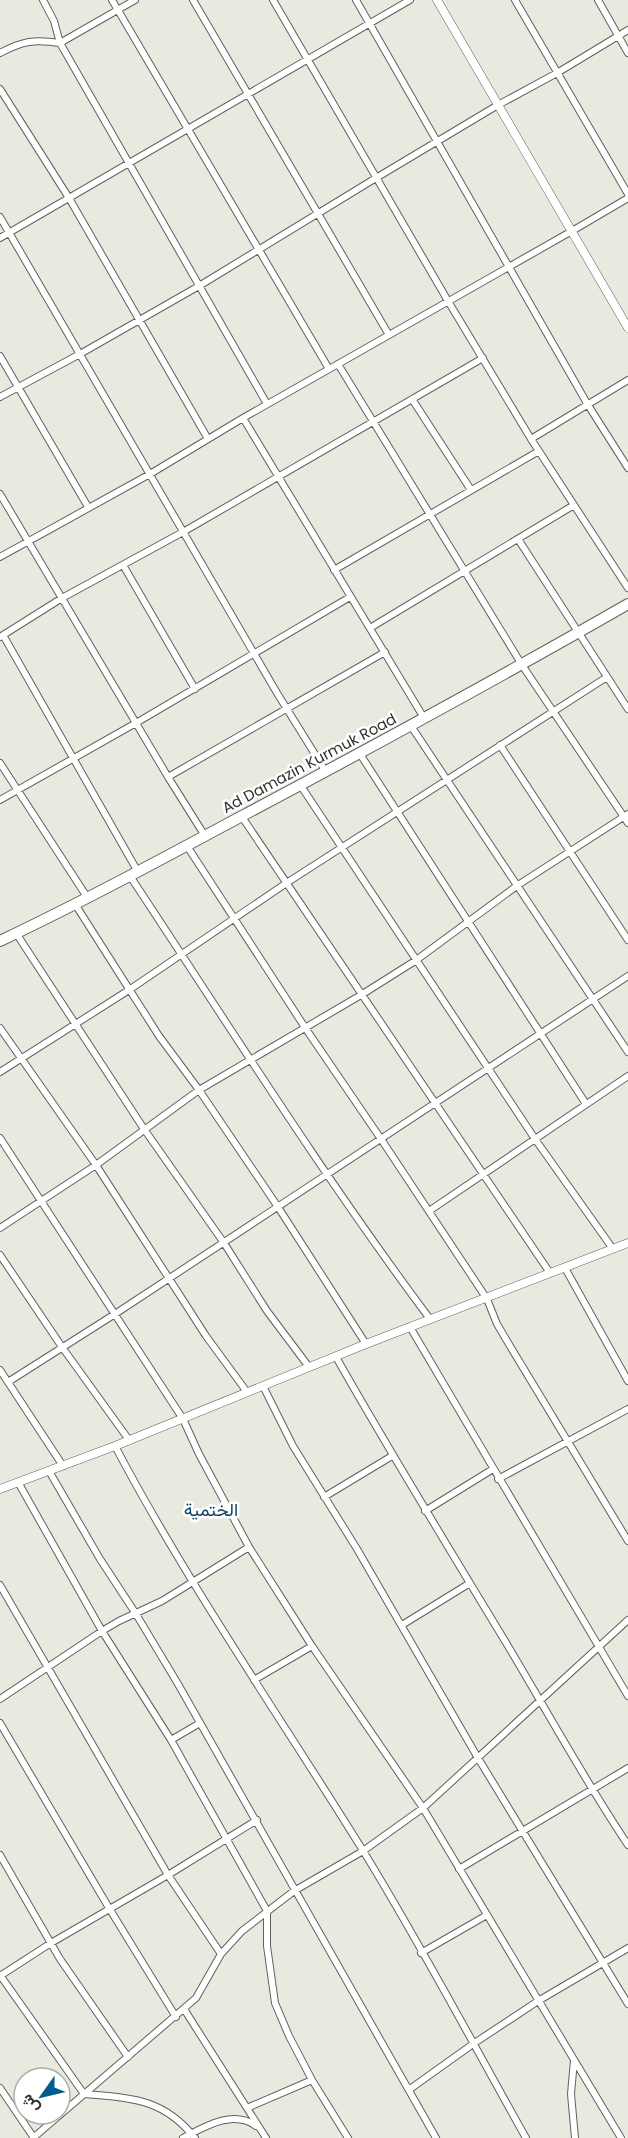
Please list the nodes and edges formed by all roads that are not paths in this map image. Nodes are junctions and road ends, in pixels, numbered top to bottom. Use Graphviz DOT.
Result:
graph roads {
  1 [pos="43,0"];
  2 [pos="112,0"];
  3 [pos="135,0"];
  4 [pos="193,0"];
  5 [pos="273,0"];
  6 [pos="356,0"];
  7 [pos="410,0"];
  8 [pos="437,0"];
  9 [pos="514,0"];
  10 [pos="598,0"];
  11 [pos="118,10"];
  12 [pos="369,23"];
  13 [pos="628,30"];
  14 [pos="618,36"];
  15 [pos="60,44"];
  16 [pos="0,53"];
  17 [pos="628,53"];
  18 [pos="307,59"];
  19 [pos="557,73"];
  20 [pos="0,89"];
  21 [pos="248,93"];
  22 [pos="498,105"];
  23 [pos="188,128"];
  24 [pos="438,141"];
  25 [pos="127,164"];
  26 [pos="376,178"];
  27 [pos="628,196"];
  28 [pos="69,198"];
  29 [pos="318,213"];
  30 [pos="0,217"];
  31 [pos="572,231"];
  32 [pos="9,233"];
  33 [pos="0,238"];
  34 [pos="259,248"];
  35 [pos="509,266"];
  36 [pos="199,286"];
  37 [pos="448,301"];
  38 [pos="139,321"];
  39 [pos="628,328"];
  40 [pos="389,334"];
  41 [pos="80,354"];
  42 [pos="0,356"];
  43 [pos="483,358"];
  44 [pos="338,364"];
  45 [pos="329,369"];
  46 [pos="628,380"];
  47 [pos="18,386"];
  48 [pos="0,396"];
  49 [pos="412,399"];
  50 [pos="267,404"];
  51 [pos="588,405"];
  52 [pos="243,418"];
  53 [pos="373,422"];
  54 [pos="208,439"];
  55 [pos="531,439"];
  56 [pos="539,451"];
  57 [pos="628,468"];
  58 [pos="150,474"];
  59 [pos="278,477"];
  60 [pos="471,490"];
  61 [pos="0,494"];
  62 [pos="574,505"];
  63 [pos="88,507"];
  64 [pos="429,514"];
  65 [pos="183,532"];
  66 [pos="518,539"];
  67 [pos="28,541"];
  68 [pos="0,557"];
  69 [pos="123,565"];
  70 [pos="334,570"];
  71 [pos="464,572"];
  72 [pos="628,588"];
  73 [pos="351,597"];
  74 [pos="62,598"];
  75 [pos="628,604"];
  76 [pos="370,628"];
  77 [pos="579,632"];
  78 [pos="2,636"];
  79 [pos="385,652"];
  80 [pos="255,654"];
  81 [pos="522,665"];
  82 [pos="607,677"];
  83 [pos="195,689"];
  84 [pos="287,708"];
  85 [pos="628,709"];
  86 [pos="554,711"];
  87 [pos="425,718"];
  88 [pos="136,723"];
  89 [pos="411,726"];
  90 [pos="500,745"];
  91 [pos="360,754"];
  92 [pos="73,759"];
  93 [pos="0,763"];
  94 [pos="327,773"];
  95 [pos="168,777"];
  96 [pos="447,780"];
  97 [pos="301,786"];
  98 [pos="16,790"];
  99 [pos="0,800"];
  100 [pos="397,812"];
  101 [pos="242,817"];
  102 [pos="627,818"];
  103 [pos="205,837"];
  104 [pos="187,846"];
  105 [pos="340,848"];
  106 [pos="570,852"];
  107 [pos="134,874"];
  108 [pos="288,882"];
  109 [pos="518,885"];
  110 [pos="87,897"];
  111 [pos="75,903"];
  112 [pos="234,918"];
  113 [pos="468,922"];
  114 [pos="15,933"];
  115 [pos="628,940"];
  116 [pos="0,941"];
  117 [pos="182,953"];
  118 [pos="415,961"];
  119 [pos="628,976"];
  120 [pos="129,990"];
  121 [pos="361,996"];
  122 [pos="593,999"];
  123 [pos="76,1024"];
  124 [pos="0,1028"];
  125 [pos="306,1029"];
  126 [pos="541,1034"];
  127 [pos="628,1052"];
  128 [pos="21,1059"];
  129 [pos="252,1061"];
  130 [pos="488,1069"];
  131 [pos="0,1072"];
  132 [pos="628,1076"];
  133 [pos="199,1090"];
  134 [pos="436,1103"];
  135 [pos="586,1104"];
  136 [pos="144,1129"];
  137 [pos="0,1138"];
  138 [pos="381,1139"];
  139 [pos="535,1139"];
  140 [pos="96,1165"];
  141 [pos="482,1174"];
  142 [pos="327,1175"];
  143 [pos="42,1200"];
  144 [pos="278,1207"];
  145 [pos="429,1211"];
  146 [pos="0,1228"];
  147 [pos="224,1243"];
  148 [pos="628,1243"];
  149 [pos="613,1249"];
  150 [pos="0,1255"];
  151 [pos="565,1268"];
  152 [pos="550,1274"];
  153 [pos="169,1278"];
  154 [pos="486,1299"];
  155 [pos="115,1314"];
  156 [pos="429,1319"];
  157 [pos="410,1327"];
  158 [pos="366,1344"];
  159 [pos="62,1347"];
  160 [pos="336,1356"];
  161 [pos="309,1367"];
  162 [pos="0,1370"];
  163 [pos="628,1381"];
  164 [pos="8,1382"];
  165 [pos="263,1386"];
  166 [pos="247,1392"];
  167 [pos="628,1408"];
  168 [pos="183,1419"];
  169 [pos="129,1440"];
  170 [pos="567,1441"];
  171 [pos="115,1446"];
  172 [pos="392,1456"];
  173 [pos="63,1466"];
  174 [pos="493,1469"];
  175 [pos="49,1471"];
  176 [pos="498,1479"];
  177 [pos="18,1482"];
  178 [pos="2,1485"];
  179 [pos="324,1497"];
  180 [pos="425,1510"];
  181 [pos="628,1541"];
  182 [pos="249,1547"];
  183 [pos="191,1582"];
  184 [pos="470,1583"];
  185 [pos="0,1585"];
  186 [pos="136,1614"];
  187 [pos="628,1620"];
  188 [pos="402,1625"];
  189 [pos="102,1631"];
  190 [pos="312,1646"];
  191 [pos="598,1646"];
  192 [pos="49,1668"];
  193 [pos="254,1680"];
  194 [pos="628,1696"];
  195 [pos="0,1699"];
  196 [pos="540,1699"];
  197 [pos="0,1723"];
  198 [pos="200,1723"];
  199 [pos="171,1740"];
  200 [pos="478,1758"];
  201 [pos="628,1768"];
  202 [pos="591,1789"];
  203 [pos="423,1808"];
  204 [pos="257,1820"];
  205 [pos="523,1830"];
  206 [pos="227,1838"];
  207 [pos="628,1845"];
  208 [pos="363,1851"];
  209 [pos="0,1855"];
  210 [pos="459,1869"];
  211 [pos="168,1875"];
  212 [pos="294,1891"];
  213 [pos="109,1908"];
  214 [pos="267,1911"];
  215 [pos="487,1915"];
  216 [pos="51,1943"];
  217 [pos="628,1948"];
  218 [pos="421,1953"];
  219 [pos="221,1954"];
  220 [pos="603,1963"];
  221 [pos="0,1976"];
  222 [pos="538,2001"];
  223 [pos="628,2004"];
  224 [pos="184,2009"];
  225 [pos="176,2017"];
  226 [pos="473,2044"];
  227 [pos="128,2057"];
  228 [pos="574,2059"];
  229 [pos="312,2080"];
  230 [pos="0,2088"];
  231 [pos="410,2089"];
  232 [pos="84,2094"];
  233 [pos="247,2108"];
  234 [pos="261,2130"];
  235 [pos="628,2136"];
  236 [pos="188,2137"];
  237 [pos="33,2138"];
  238 [pos="266,2138"];
  239 [pos="348,2138"];
  240 [pos="436,2138"];
  241 [pos="526,2138"];
  242 [pos="575,2138"];
  243 [pos="623,2138"];
  1 -- 15 [label="street"];
  2 -- 11 [label="street"];
  3 -- 11 [label="street"];
  4 -- 21 [label="street"];
  5 -- 18 [label="street"];
  6 -- 12 [label="street"];
  7 -- 12 [label="street"];
  8 -- 22 [label="street"];
  9 -- 19 [label="street"];
  10 -- 14 [label="street"];
  11 -- 15 [label="street"];
  11 -- 23 [label="street"];
  12 -- 18 [label="street"];
  12 -- 24 [label="street"];
  13 -- 14 [label="street"];
  14 -- 17 [label="street"];
  14 -- 19 [label="street"];
  15 -- 16 [label="street"];
  15 -- 25 [label="street"];
  18 -- 21 [label="street"];
  18 -- 26 [label="street"];
  19 -- 22 [label="street"];
  19 -- 27 [label="street"];
  20 -- 28 [label="street"];
  21 -- 23 [label="street"];
  21 -- 29 [label="street"];
  22 -- 24 [label="street"];
  22 -- 31 [label="street"];
  23 -- 25 [label="street"];
  23 -- 34 [label="street"];
  24 -- 26 [label="street"];
  24 -- 35 [label="street"];
  25 -- 28 [label="street"];
  25 -- 36 [label="street"];
  26 -- 29 [label="street"];
  26 -- 37 [label="street"];
  27 -- 31 [label="street"];
  28 -- 32 [label="street"];
  28 -- 38 [label="street"];
  29 -- 34 [label="street"];
  29 -- 40 [label="street"];
  30 -- 32 [label="street"];
  31 -- 35 [label="street"];
  31 -- 39 [label="street"];
  32 -- 33 [label="street"];
  32 -- 41 [label="street"];
  34 -- 36 [label="street"];
  34 -- 45 [label="street"];
  35 -- 37 [label="street"];
  35 -- 51 [label="street"];
  36 -- 38 [label="street"];
  36 -- 50 [label="street"];
  37 -- 40 [label="street"];
  37 -- 43 [label="street"];
  38 -- 41 [label="street"];
  38 -- 54 [label="street"];
  40 -- 44 [label="street"];
  41 -- 47 [label="street"];
  41 -- 58 [label="street"];
  42 -- 47 [label="street"];
  43 -- 49 [label="street"];
  43 -- 55 [label="street"];
  44 -- 45 [label="street"];
  44 -- 53 [label="street"];
  45 -- 50 [label="street"];
  46 -- 51 [label="street"];
  47 -- 48 [label="street"];
  47 -- 63 [label="street"];
  49 -- 53 [label="street"];
  49 -- 60 [label="street"];
  50 -- 52 [label="street"];
  51 -- 55 [label="street"];
  51 -- 57 [label="street"];
  52 -- 54 [label="street"];
  52 -- 59 [label="street"];
  53 -- 59 [label="street"];
  53 -- 64 [label="street"];
  54 -- 58 [label="street"];
  55 -- 56 [label="street"];
  56 -- 60 [label="street"];
  56 -- 62 [label="street"];
  58 -- 63 [label="street"];
  58 -- 65 [label="street"];
  59 -- 65 [label="street"];
  59 -- 70 [label="street"];
  60 -- 64 [label="street"];
  61 -- 67 [label="street"];
  62 -- 66 [label="street"];
  62 -- 72 [label="street"];
  63 -- 67 [label="street"];
  64 -- 70 [label="street"];
  64 -- 71 [label="street"];
  65 -- 69 [label="street"];
  65 -- 80 [label="street"];
  66 -- 71 [label="street"];
  66 -- 77 [label="street"];
  67 -- 68 [label="street"];
  67 -- 74 [label="street"];
  69 -- 74 [label="street"];
  69 -- 83 [label="street"];
  70 -- 73 [label="street"];
  71 -- 76 [label="street"];
  71 -- 81 [label="street"];
  73 -- 76 [label="street"];
  73 -- 80 [label="street"];
  74 -- 78 [label="street"];
  74 -- 88 [label="street"];
  75 -- 77 [label="highway, Ad Damazin Kurmuk Road"];
  76 -- 79 [label="street"];
  77 -- 81 [label="highway, Ad Damazin Kurmuk Road"];
  77 -- 82 [label="street"];
  78 -- 92 [label="street"];
  79 -- 84 [label="street"];
  79 -- 87 [label="street"];
  80 -- 83 [label="street"];
  80 -- 84 [label="street"];
  81 -- 86 [label="street"];
  81 -- 87 [label="highway, Ad Damazin Kurmuk Road"];
  82 -- 85 [label="street"];
  82 -- 86 [label="street"];
  83 -- 88 [label="street"];
  84 -- 94 [label="street"];
  84 -- 95 [label="street"];
  86 -- 90 [label="street"];
  86 -- 102 [label="street"];
  87 -- 89 [label="highway, Ad Damazin Kurmuk Road"];
  88 -- 92 [label="street"];
  88 -- 95 [label="street"];
  89 -- 91 [label="highway, Ad Damazin Kurmuk Road"];
  89 -- 96 [label="street"];
  90 -- 96 [label="street"];
  90 -- 106 [label="street"];
  91 -- 94 [label="highway, Ad Damazin Kurmuk Road"];
  91 -- 100 [label="street"];
  92 -- 98 [label="street"];
  92 -- 107 [label="street"];
  93 -- 98 [label="street"];
  94 -- 97 [label="highway, Ad Damazin Kurmuk Road"];
  95 -- 103 [label="street"];
  96 -- 100 [label="street"];
  96 -- 109 [label="street"];
  97 -- 101 [label="highway, Ad Damazin Kurmuk Road"];
  97 -- 105 [label="street"];
  98 -- 99 [label="street"];
  98 -- 110 [label="street"];
  100 -- 105 [label="street"];
  100 -- 113 [label="street"];
  101 -- 103 [label="highway, Ad Damazin Kurmuk Road"];
  101 -- 108 [label="street"];
  102 -- 106 [label="street"];
  103 -- 104 [label="highway, Ad Damazin Kurmuk Road"];
  104 -- 107 [label="highway, Ad Damazin Kurmuk Road"];
  104 -- 112 [label="street"];
  105 -- 108 [label="street"];
  105 -- 118 [label="street"];
  106 -- 109 [label="street"];
  106 -- 115 [label="street"];
  107 -- 110 [label="highway, Ad Damazin Kurmuk Road"];
  107 -- 117 [label="street"];
  108 -- 112 [label="street"];
  108 -- 121 [label="street"];
  109 -- 113 [label="street"];
  109 -- 122 [label="street"];
  110 -- 111 [label="highway, Ad Damazin Kurmuk Road"];
  111 -- 114 [label="highway, Ad Damazin Kurmuk Road"];
  111 -- 120 [label="street"];
  112 -- 117 [label="street"];
  112 -- 125 [label="street"];
  113 -- 118 [label="street"];
  113 -- 126 [label="street"];
  114 -- 116 [label="highway, Ad Damazin Kurmuk Road"];
  114 -- 123 [label="street"];
  117 -- 120 [label="street"];
  117 -- 129 [label="street"];
  118 -- 121 [label="street"];
  118 -- 130 [label="street"];
  119 -- 122 [label="street"];
  120 -- 123 [label="street"];
  120 -- 133 [label="street"];
  121 -- 125 [label="street"];
  121 -- 134 [label="street"];
  122 -- 126 [label="street"];
  122 -- 127 [label="street"];
  123 -- 128 [label="street"];
  123 -- 136 [label="street"];
  124 -- 128 [label="street"];
  125 -- 129 [label="street"];
  125 -- 138 [label="street"];
  126 -- 130 [label="street"];
  126 -- 135 [label="street"];
  128 -- 131 [label="street"];
  128 -- 140 [label="street"];
  129 -- 133 [label="street"];
  129 -- 142 [label="street"];
  130 -- 134 [label="street"];
  130 -- 139 [label="street"];
  132 -- 135 [label="street"];
  133 -- 136 [label="street"];
  133 -- 144 [label="street"];
  134 -- 138 [label="street"];
  134 -- 141 [label="street"];
  135 -- 139 [label="street"];
  136 -- 140 [label="street"];
  136 -- 147 [label="street"];
  137 -- 143 [label="street"];
  138 -- 142 [label="street"];
  138 -- 145 [label="street"];
  139 -- 141 [label="street"];
  139 -- 149 [label="street"];
  140 -- 143 [label="street"];
  140 -- 153 [label="street"];
  141 -- 145 [label="street"];
  141 -- 152 [label="street"];
  142 -- 144 [label="street"];
  142 -- 156 [label="street"];
  143 -- 146 [label="street"];
  143 -- 155 [label="street"];
  144 -- 147 [label="street"];
  144 -- 158 [label="street"];
  145 -- 154 [label="street"];
  147 -- 153 [label="street"];
  147 -- 161 [label="street"];
  148 -- 149 [label="street"];
  149 -- 151 [label="street"];
  150 -- 159 [label="street"];
  151 -- 152 [label="street"];
  151 -- 163 [label="street"];
  152 -- 154 [label="street"];
  153 -- 155 [label="street"];
  153 -- 166 [label="street"];
  154 -- 156 [label="street"];
  154 -- 170 [label="street"];
  155 -- 159 [label="street"];
  155 -- 168 [label="street"];
  156 -- 157 [label="street"];
  157 -- 158 [label="street"];
  157 -- 174 [label="street"];
  158 -- 160 [label="street"];
  159 -- 164 [label="street"];
  159 -- 169 [label="street"];
  160 -- 161 [label="street"];
  160 -- 172 [label="street"];
  161 -- 165 [label="street"];
  162 -- 164 [label="street"];
  164 -- 173 [label="street"];
  165 -- 166 [label="street"];
  165 -- 179 [label="street"];
  166 -- 168 [label="street"];
  167 -- 170 [label="street"];
  168 -- 169 [label="street"];
  168 -- 182 [label="street"];
  169 -- 171 [label="street"];
  170 -- 176 [label="street"];
  170 -- 181 [label="street"];
  171 -- 173 [label="street"];
  171 -- 183 [label="street"];
  172 -- 179 [label="street"];
  172 -- 180 [label="street"];
  173 -- 175 [label="street"];
  174 -- 176 [label="street"];
  174 -- 180 [label="street"];
  175 -- 177 [label="street"];
  175 -- 186 [label="street"];
  176 -- 191 [label="street"];
  177 -- 178 [label="street"];
  177 -- 189 [label="street"];
  179 -- 188 [label="street"];
  180 -- 184 [label="street"];
  182 -- 183 [label="street"];
  182 -- 190 [label="street"];
  183 -- 186 [label="street"];
  183 -- 193 [label="street"];
  184 -- 188 [label="street"];
  184 -- 196 [label="street"];
  185 -- 192 [label="street"];
  186 -- 189 [label="street"];
  186 -- 198 [label="street"];
  187 -- 191 [label="street"];
  188 -- 200 [label="street"];
  189 -- 192 [label="street"];
  189 -- 199 [label="street"];
  190 -- 193 [label="street"];
  190 -- 203 [label="street"];
  191 -- 194 [label="street"];
  191 -- 196 [label="street"];
  192 -- 195 [label="street"];
  192 -- 211 [label="street"];
  193 -- 208 [label="street"];
  196 -- 200 [label="street"];
  196 -- 202 [label="street"];
  197 -- 213 [label="street"];
  198 -- 199 [label="street"];
  198 -- 204 [label="street"];
  199 -- 206 [label="street"];
  200 -- 203 [label="street"];
  200 -- 205 [label="street"];
  201 -- 202 [label="street"];
  202 -- 205 [label="street"];
  202 -- 207 [label="street"];
  203 -- 208 [label="street"];
  203 -- 210 [label="street"];
  204 -- 206 [label="street"];
  204 -- 212 [label="street"];
  205 -- 210 [label="street"];
  205 -- 220 [label="street"];
  206 -- 211 [label="street"];
  206 -- 214 [label="street"];
  208 -- 212 [label="street"];
  208 -- 218 [label="street"];
  209 -- 216 [label="street"];
  210 -- 215 [label="street"];
  211 -- 213 [label="street"];
  211 -- 219 [label="street"];
  212 -- 214 [label="street"];
  212 -- 231 [label="street"];
  213 -- 216 [label="street"];
  213 -- 225 [label="street"];
  214 -- 219 [label="street"];
  214 -- 229 [label="street"];
  215 -- 218 [label="street"];
  215 -- 222 [label="street"];
  216 -- 221 [label="street"];
  216 -- 227 [label="street"];
  217 -- 220 [label="street"];
  218 -- 226 [label="street"];
  219 -- 224 [label="street"];
  220 -- 222 [label="street"];
  220 -- 223 [label="street"];
  221 -- 232 [label="street"];
  222 -- 226 [label="street"];
  222 -- 228 [label="street"];
  224 -- 225 [label="street"];
  224 -- 233 [label="street"];
  225 -- 227 [label="street"];
  226 -- 231 [label="street"];
  226 -- 241 [label="street"];
  227 -- 232 [label="street"];
  228 -- 242 [label="street"];
  228 -- 243 [label="street"];
  229 -- 233 [label="street"];
  229 -- 239 [label="street"];
  230 -- 237 [label="street"];
  231 -- 240 [label="street"];
  232 -- 236 [label="street"];
  232 -- 237 [label="street"];
  233 -- 234 [label="street"];
  234 -- 236 [label="street"];
  234 -- 238 [label="street"];
  235 -- 243 [label="street"];
}
